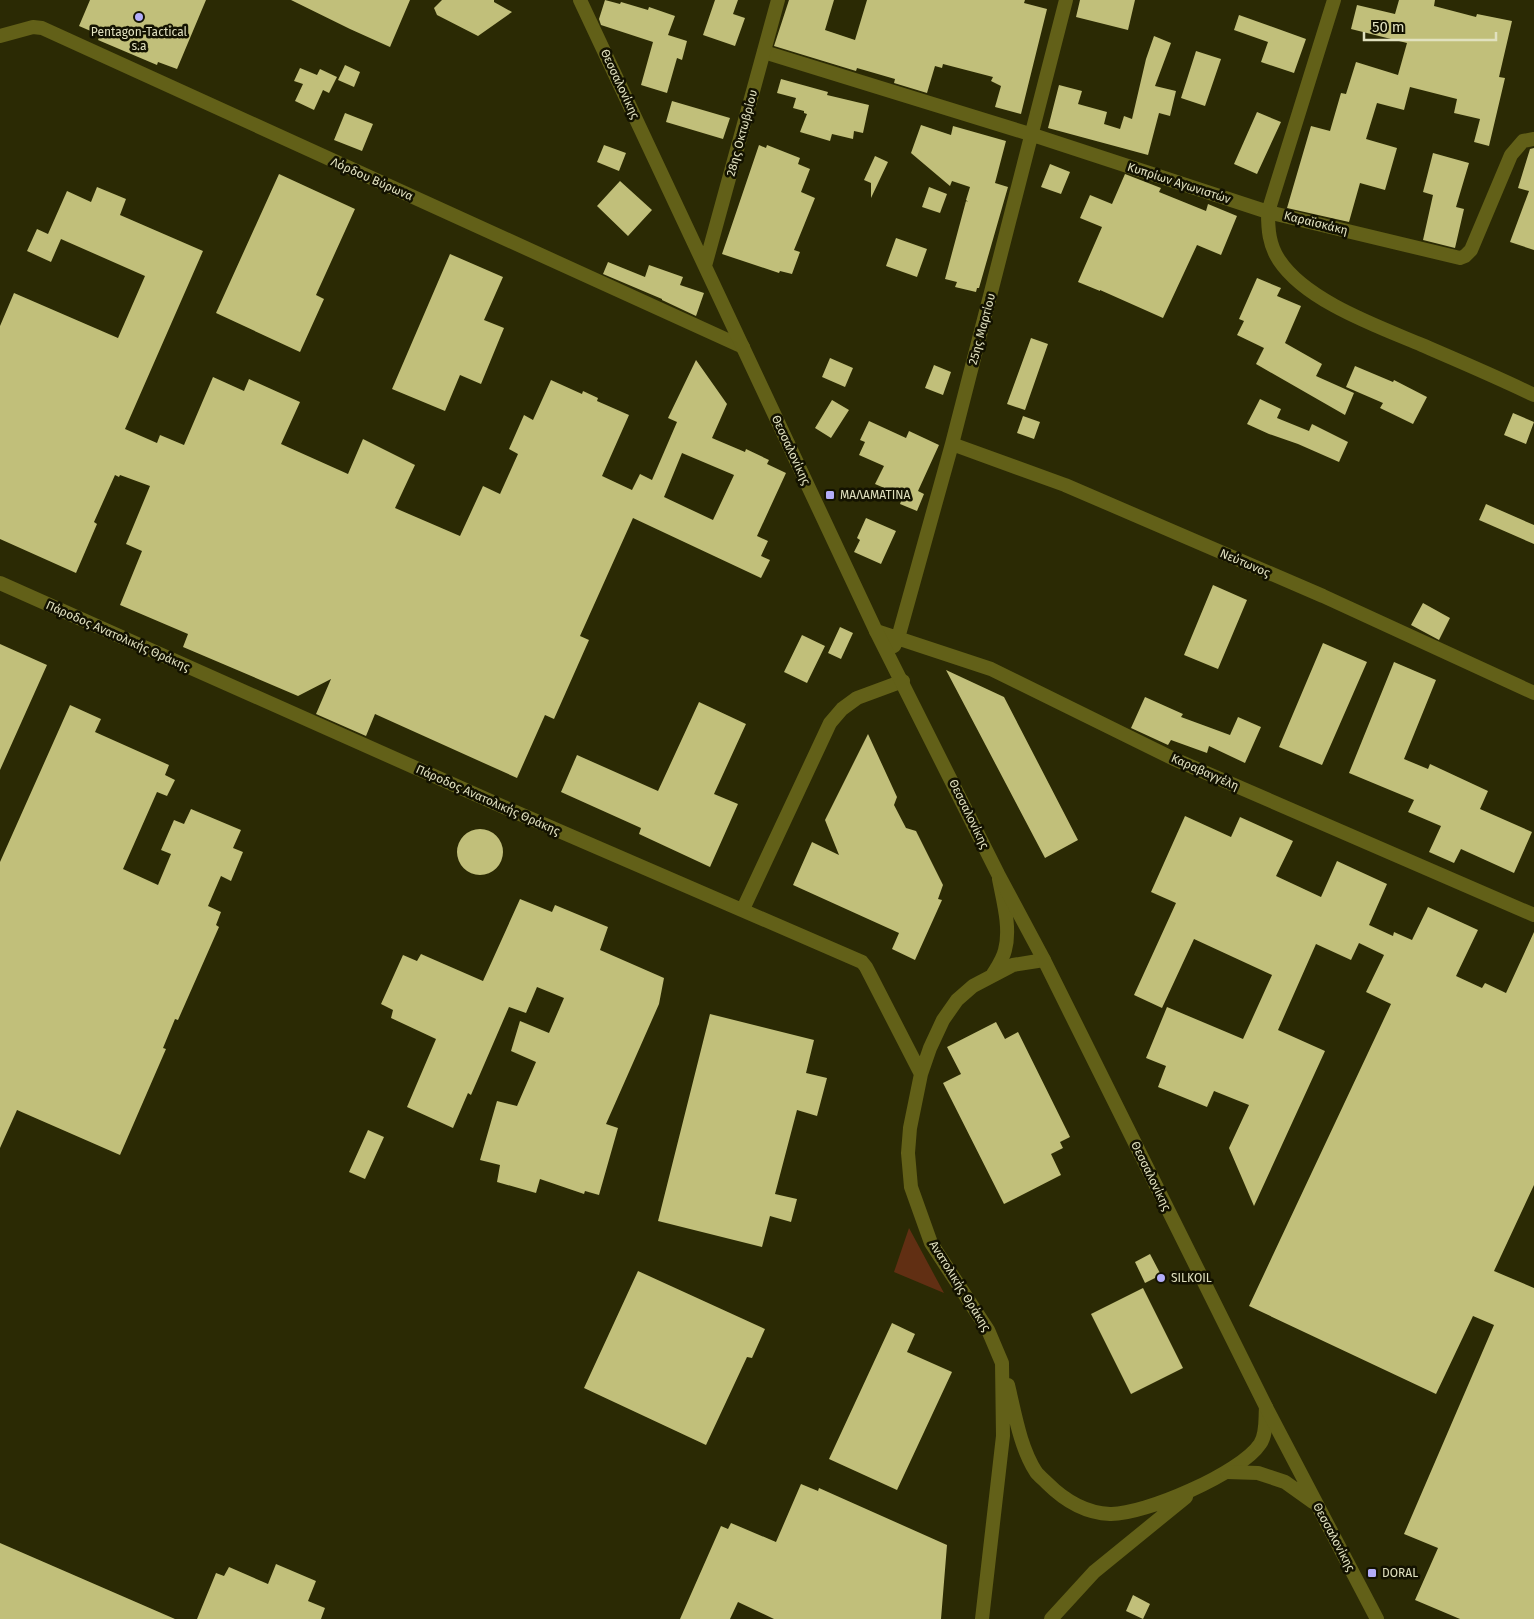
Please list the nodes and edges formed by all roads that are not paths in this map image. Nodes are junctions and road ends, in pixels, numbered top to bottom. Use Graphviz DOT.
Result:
graph roads {
  1 [pos="580,0"];
  2 [pos="778,0"];
  3 [pos="1066,0"];
  4 [pos="1334,0"];
  5 [pos="0,36"];
  6 [pos="764,52"];
  7 [pos="1033,135"];
  8 [pos="1534,139"];
  9 [pos="1268,212"];
  10 [pos="705,266"];
  11 [pos="742,348"];
  12 [pos="1534,395"];
  13 [pos="952,444"];
  14 [pos="0,583"];
  15 [pos="876,631"];
  16 [pos="898,638"];
  17 [pos="889,656"];
  18 [pos="903,680"];
  19 [pos="1534,692"];
  20 [pos="998,874"];
  21 [pos="743,910"];
  22 [pos="1534,914"];
  23 [pos="1044,960"];
  24 [pos="993,974"];
  25 [pos="921,1074"];
  26 [pos="1002,1363"];
  27 [pos="1266,1407"];
  28 [pos="1227,1472"];
  29 [pos="1194,1490"];
  30 [pos="1316,1504"];
  31 [pos="982,1619"];
  32 [pos="1051,1619"];
  33 [pos="1377,1619"];
  1 -- 10 [label="street, Θεσσαλονίκης"];
  2 -- 6 [label="street, 28ης Οκτωβρίου"];
  3 -- 7 [label="street, 25ης Μαρτίου"];
  4 -- 9 [label="street, Καραϊσκάκη"];
  5 -- 11 [label="street, Λόρδου Βύρωνα"];
  6 -- 7 [label="street, Κυπρίων Αγωνιστών"];
  6 -- 10 [label="street, 28ης Οκτωβρίου"];
  7 -- 9 [label="street, Κυπρίων Αγωνιστών"];
  7 -- 13 [label="street, 25ης Μαρτίου"];
  8 -- 9 [label="street, Καραϊσκάκη"];
  9 -- 12 [label="street"];
  10 -- 11 [label="street, Θεσσαλονίκης"];
  11 -- 15 [label="street, Θεσσαλονίκης"];
  13 -- 16 [label="street, 25ης Μαρτίου"];
  13 -- 19 [label="street, Νεύτωνος"];
  14 -- 21 [label="street, Πάροδος Ανατολικής Θράκης"];
  15 -- 16 [label="street, Καραβαγγέλη"];
  15 -- 17 [label="street, Θεσσαλονίκης"];
  16 -- 17 [label="street, 25ης Μαρτίου"];
  16 -- 22 [label="street, Καραβαγγέλη"];
  17 -- 18 [label="street, Θεσσαλονίκης"];
  18 -- 20 [label="street, Θεσσαλονίκης"];
  18 -- 21 [label="street"];
  20 -- 23 [label="street, Θεσσαλονίκης"];
  20 -- 24 [label="street"];
  21 -- 25 [label="street, Πάροδος Ανατολικής Θράκης"];
  23 -- 24 [label="street, Ανατολικής Θράκης"];
  23 -- 27 [label="street, Θεσσαλονίκης"];
  24 -- 25 [label="street, Ανατολικής Θράκης"];
  25 -- 26 [label="street, Ανατολικής Θράκης"];
  26 -- 29 [label="street"];
  26 -- 31 [label="street, Ανατολικής Θράκης"];
  27 -- 28 [label="street"];
  27 -- 30 [label="street, Θεσσαλονίκης"];
  28 -- 29 [label="street"];
  28 -- 30 [label="street"];
  29 -- 32 [label="street"];
  30 -- 33 [label="street, Θεσσαλονίκης"];
}
